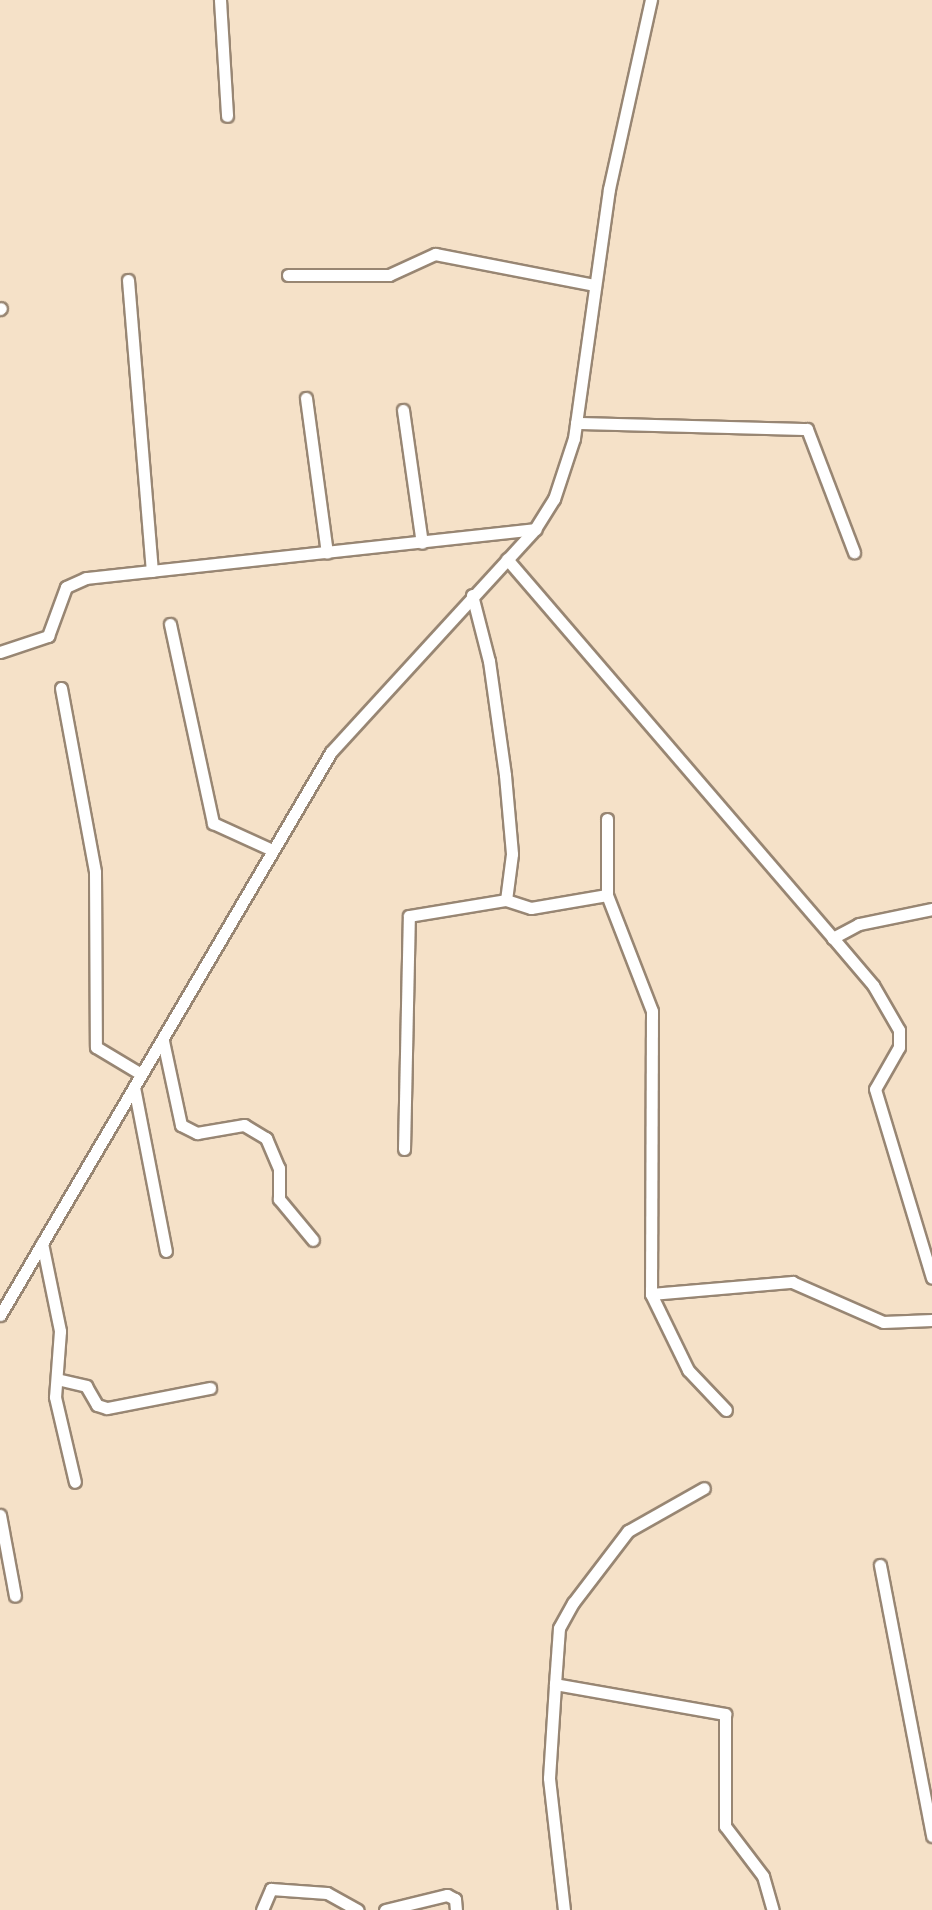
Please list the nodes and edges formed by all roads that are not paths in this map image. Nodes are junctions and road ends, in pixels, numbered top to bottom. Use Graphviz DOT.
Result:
graph roads {
  1 [pos="220,0"];
  2 [pos="651,0"];
  3 [pos="227,116"];
  4 [pos="288,275"];
  5 [pos="128,280"];
  6 [pos="594,285"];
  7 [pos="306,398"];
  8 [pos="403,410"];
  9 [pos="576,423"];
  10 [pos="536,529"];
  11 [pos="422,543"];
  12 [pos="854,552"];
  13 [pos="327,553"];
  14 [pos="507,559"];
  15 [pos="152,572"];
  16 [pos="472,596"];
  17 [pos="170,624"];
  18 [pos="0,652"];
  19 [pos="61,688"];
  20 [pos="606,819"];
  21 [pos="272,850"];
  22 [pos="607,895"];
  23 [pos="506,900"];
  24 [pos="932,909"];
  25 [pos="833,938"];
  26 [pos="163,1041"];
  27 [pos="141,1074"];
  28 [pos="134,1087"];
  29 [pos="404,1148"];
  30 [pos="313,1240"];
  31 [pos="42,1243"];
  32 [pos="166,1250"];
  33 [pos="932,1278"];
  34 [pos="651,1294"];
  35 [pos="0,1315"];
  36 [pos="932,1320"];
  37 [pos="60,1380"];
  38 [pos="210,1388"];
  39 [pos="726,1410"];
  40 [pos="75,1482"];
  41 [pos="704,1488"];
  42 [pos="0,1515"];
  43 [pos="880,1565"];
  44 [pos="16,1596"];
  45 [pos="555,1684"];
  46 [pos="932,1836"];
  47 [pos="262,1910"];
  48 [pos="358,1910"];
  49 [pos="385,1910"];
  50 [pos="456,1910"];
  51 [pos="564,1910"];
  52 [pos="773,1910"];
  1 -- 3 [label="street"];
  2 -- 6 [label="street"];
  4 -- 6 [label="street"];
  5 -- 15 [label="street"];
  6 -- 9 [label="street"];
  7 -- 13 [label="street"];
  8 -- 11 [label="street"];
  9 -- 10 [label="street"];
  9 -- 12 [label="street"];
  10 -- 11 [label="street"];
  10 -- 14 [label="street"];
  11 -- 13 [label="street"];
  13 -- 15 [label="street"];
  14 -- 16 [label="street"];
  14 -- 25 [label="street"];
  15 -- 18 [label="street"];
  16 -- 21 [label="street"];
  16 -- 23 [label="street"];
  17 -- 21 [label="street"];
  19 -- 27 [label="street"];
  20 -- 22 [label="street"];
  21 -- 26 [label="street"];
  22 -- 23 [label="street"];
  22 -- 34 [label="street"];
  23 -- 29 [label="street"];
  24 -- 25 [label="street"];
  25 -- 33 [label="street"];
  26 -- 27 [label="street"];
  26 -- 30 [label="street"];
  27 -- 28 [label="street"];
  28 -- 31 [label="street"];
  28 -- 32 [label="street"];
  31 -- 35 [label="street"];
  31 -- 37 [label="street"];
  34 -- 36 [label="street"];
  34 -- 39 [label="street"];
  37 -- 38 [label="street"];
  37 -- 40 [label="street"];
  41 -- 45 [label="street"];
  42 -- 44 [label="street"];
  43 -- 46 [label="street"];
  45 -- 51 [label="street"];
  45 -- 52 [label="street"];
  47 -- 48 [label="street"];
  49 -- 50 [label="street"];
}
